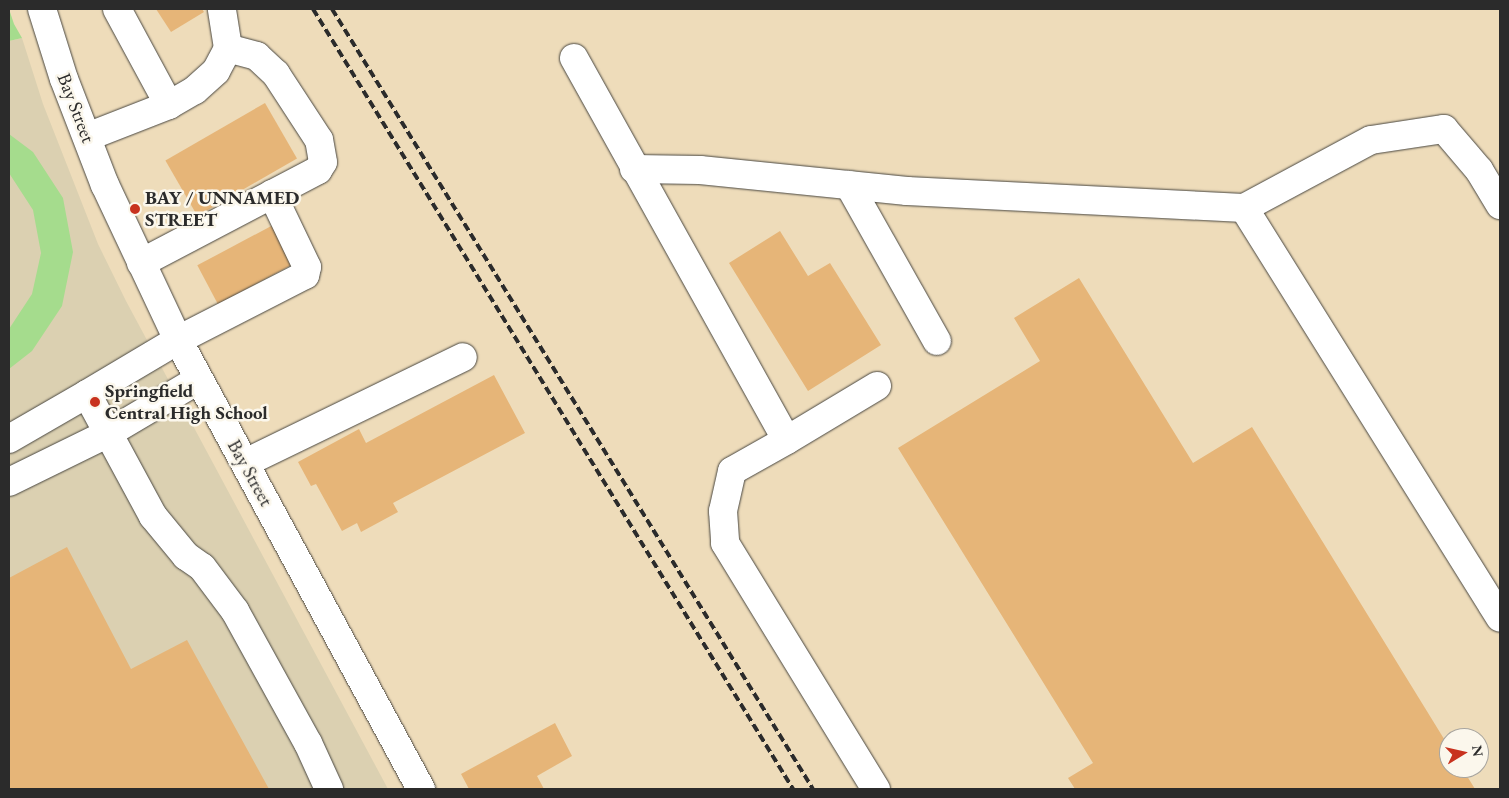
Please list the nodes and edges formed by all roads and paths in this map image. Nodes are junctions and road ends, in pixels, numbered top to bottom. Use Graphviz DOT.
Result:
graph roads {
  1 [pos="42,9"];
  2 [pos="117,9"];
  3 [pos="222,9"];
  4 [pos="228,48"];
  5 [pos="574,58"];
  6 [pos="169,104"];
  7 [pos="87,137"];
  8 [pos="634,169"];
  9 [pos="849,185"];
  10 [pos="272,194"];
  11 [pos="1500,205"];
  12 [pos="1244,208"];
  13 [pos="141,263"];
  14 [pos="178,340"];
  15 [pos="937,341"];
  16 [pos="463,357"];
  17 [pos="198,380"];
  18 [pos="877,386"];
  19 [pos="87,394"];
  20 [pos="108,434"];
  21 [pos="9,438"];
  22 [pos="787,440"];
  23 [pos="245,463"];
  24 [pos="9,482"];
  25 [pos="1500,618"];
  26 [pos="329,789"];
  27 [pos="421,789"];
  28 [pos="876,789"];
  1 -- 7 [label="main road, Bay Street"];
  2 -- 6 [label="main road"];
  3 -- 4 [label="main road"];
  4 -- 6 [label="main road"];
  4 -- 10 [label="main road"];
  5 -- 8 [label="main road"];
  6 -- 7 [label="main road"];
  7 -- 13 [label="main road, Bay Street"];
  8 -- 9 [label="main road"];
  8 -- 22 [label="main road"];
  9 -- 12 [label="main road"];
  9 -- 15 [label="main road"];
  10 -- 13 [label="main road"];
  10 -- 14 [label="main road"];
  11 -- 12 [label="main road"];
  12 -- 25 [label="main road"];
  13 -- 14 [label="main road, Bay Street"];
  14 -- 17 [label="main road, Bay Street"];
  14 -- 19 [label="main road"];
  16 -- 23 [label="main road"];
  17 -- 20 [label="main road"];
  17 -- 23 [label="main road, Bay Street"];
  18 -- 22 [label="main road"];
  19 -- 20 [label="main road"];
  19 -- 21 [label="main road"];
  20 -- 24 [label="main road"];
  20 -- 26 [label="main road"];
  22 -- 28 [label="main road"];
  23 -- 27 [label="main road, Bay Street"];
}
